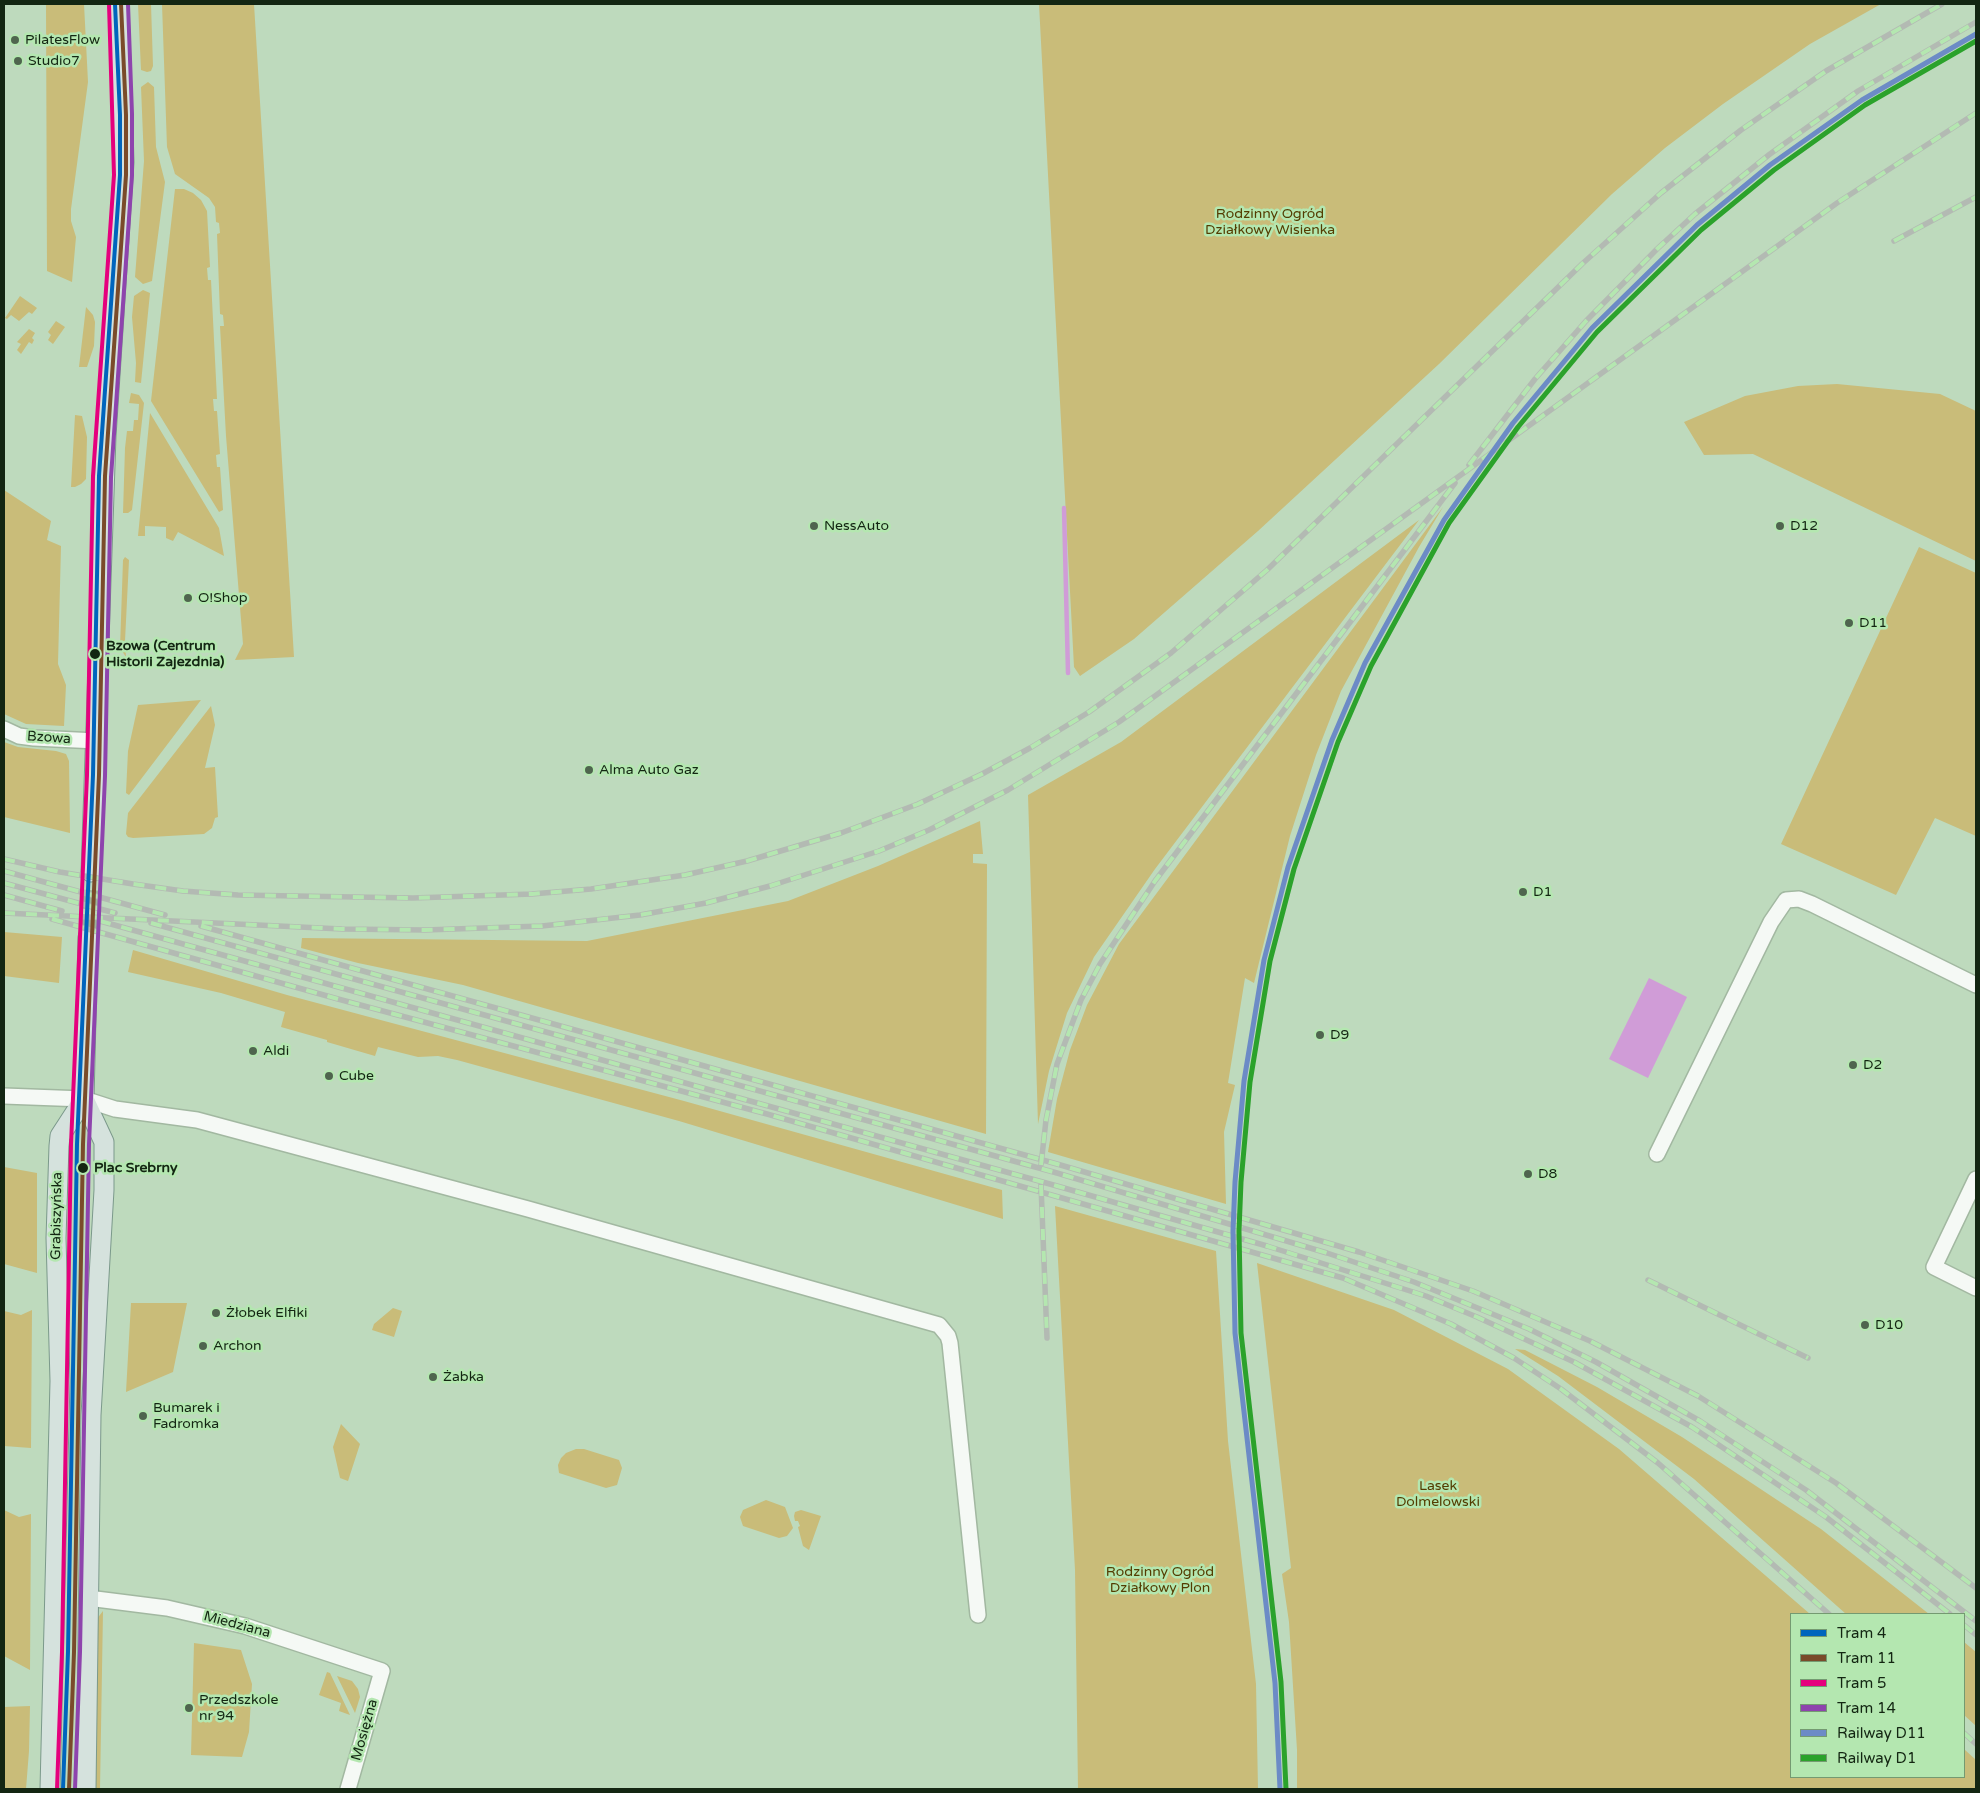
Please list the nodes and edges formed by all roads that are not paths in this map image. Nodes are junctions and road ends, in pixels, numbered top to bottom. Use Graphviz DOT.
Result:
graph roads {
  1 [pos="119,4"];
  2 [pos="4,728"];
  3 [pos="97,741"];
  4 [pos="91,882"];
  5 [pos="88,937"];
  6 [pos="1976,985"];
  7 [pos="4,1096"];
  8 [pos="84,1100"];
  9 [pos="1658,1154"];
  10 [pos="1976,1179"];
  11 [pos="1976,1288"];
  12 [pos="88,1598"];
  13 [pos="978,1615"];
  14 [pos="382,1671"];
  15 [pos="50,1789"];
  16 [pos="86,1789"];
  17 [pos="348,1789"];
  1 -- 3 [label="main road"];
  2 -- 3 [label="street, Bzowa"];
  3 -- 4 [label="main road"];
  5 -- 8 [label="main road"];
  6 -- 9 [label="street"];
  7 -- 8 [label="street"];
  8 -- 12 [label="main road"];
  8 -- 13 [label="street"];
  8 -- 15 [label="main road, Grabiszyńska"];
  10 -- 11 [label="street"];
  12 -- 14 [label="street, Miedziana"];
  12 -- 16 [label="main road"];
  14 -- 17 [label="street, Mosiężna"];
}
